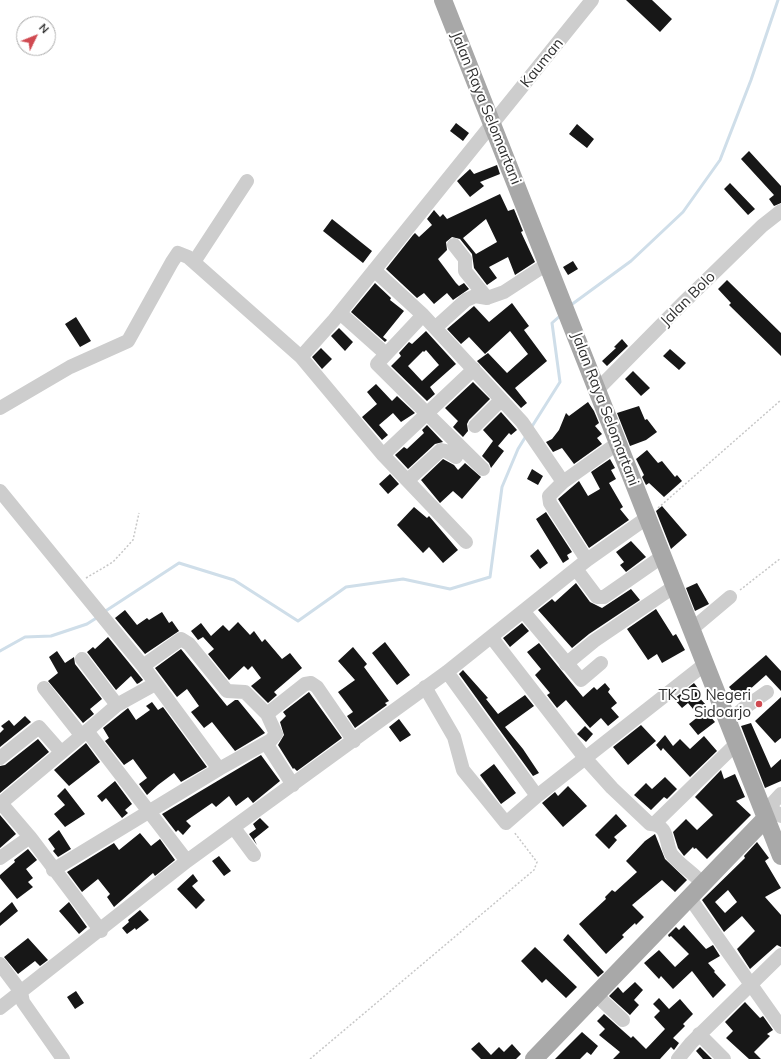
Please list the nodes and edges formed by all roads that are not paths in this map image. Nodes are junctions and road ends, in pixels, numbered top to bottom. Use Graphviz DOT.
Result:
graph roads {
  1 [pos="443,0"];
  2 [pos="592,0"];
  3 [pos="492,125"];
  4 [pos="247,181"];
  5 [pos="781,211"];
  6 [pos="454,245"];
  7 [pos="194,262"];
  8 [pos="547,264"];
  9 [pos="374,270"];
  10 [pos="488,298"];
  11 [pos="340,313"];
  12 [pos="423,315"];
  13 [pos="435,328"];
  14 [pos="386,354"];
  15 [pos="301,357"];
  16 [pos="474,369"];
  17 [pos="597,390"];
  18 [pos="501,400"];
  19 [pos="0,408"];
  20 [pos="428,413"];
  21 [pos="475,426"];
  22 [pos="618,443"];
  23 [pos="383,455"];
  24 [pos="456,457"];
  25 [pos="483,469"];
  26 [pos="408,480"];
  27 [pos="563,482"];
  28 [pos="0,491"];
  29 [pos="648,517"];
  30 [pos="466,542"];
  31 [pos="663,556"];
  32 [pos="587,560"];
  33 [pos="576,569"];
  34 [pos="674,586"];
  35 [pos="730,597"];
  36 [pos="523,611"];
  37 [pos="692,629"];
  38 [pos="492,638"];
  39 [pos="82,659"];
  40 [pos="601,663"];
  41 [pos="566,664"];
  42 [pos="705,664"];
  43 [pos="143,666"];
  44 [pos="447,672"];
  45 [pos="155,684"];
  46 [pos="425,687"];
  47 [pos="44,688"];
  48 [pos="767,692"];
  49 [pos="117,705"];
  50 [pos="267,714"];
  51 [pos="728,722"];
  52 [pos="84,733"];
  53 [pos="354,741"];
  54 [pos="266,743"];
  55 [pos="737,743"];
  56 [pos="61,752"];
  57 [pos="0,758"];
  58 [pos="585,758"];
  59 [pos="219,768"];
  60 [pos="293,785"];
  61 [pos="781,794"];
  62 [pos="537,796"];
  63 [pos="0,803"];
  64 [pos="148,812"];
  65 [pos="772,814"];
  66 [pos="654,824"];
  67 [pos="234,828"];
  68 [pos="30,837"];
  69 [pos="254,855"];
  70 [pos="781,856"];
  71 [pos="0,858"];
  72 [pos="188,861"];
  73 [pos="53,870"];
  74 [pos="702,883"];
  75 [pos="689,897"];
  76 [pos="101,931"];
  77 [pos="781,955"];
  78 [pos="0,964"];
  79 [pos="750,986"];
  80 [pos="21,992"];
  81 [pos="596,994"];
  82 [pos="0,1008"];
  83 [pos="623,1020"];
  84 [pos="781,1027"];
  85 [pos="700,1034"];
  86 [pos="62,1059"];
  87 [pos="534,1059"];
  88 [pos="678,1059"];
  89 [pos="724,1059"];
  1 -- 3 [label="main road, Jalan Raya Selomartani"];
  2 -- 3 [label="street, Kauman"];
  3 -- 8 [label="main road, Jalan Raya Selomartani"];
  3 -- 9 [label="street, Kauman"];
  4 -- 7 [label="street"];
  5 -- 17 [label="street, Jalan Bolo"];
  6 -- 10 [label="street"];
  7 -- 15 [label="street"];
  7 -- 19 [label="street"];
  8 -- 10 [label="street"];
  8 -- 17 [label="main road, Jalan Raya Selomartani"];
  9 -- 11 [label="street, Kauman"];
  9 -- 12 [label="street"];
  10 -- 13 [label="street"];
  11 -- 14 [label="street"];
  11 -- 15 [label="street, Kauman"];
  12 -- 13 [label="street"];
  12 -- 14 [label="street"];
  13 -- 16 [label="street"];
  14 -- 20 [label="street"];
  15 -- 23 [label="street"];
  16 -- 18 [label="street"];
  16 -- 20 [label="street"];
  17 -- 22 [label="main road, Jalan Raya Selomartani"];
  18 -- 21 [label="street"];
  18 -- 27 [label="street"];
  20 -- 23 [label="street"];
  20 -- 25 [label="street"];
  22 -- 27 [label="street"];
  22 -- 29 [label="main road, Jalan Raya Selomartani"];
  23 -- 26 [label="street"];
  24 -- 26 [label="street"];
  26 -- 30 [label="street"];
  27 -- 32 [label="street"];
  28 -- 43 [label="street"];
  29 -- 31 [label="main road, Jalan Raya Selomartani"];
  29 -- 32 [label="street"];
  31 -- 33 [label="street"];
  31 -- 34 [label="main road, Jalan Raya Selomartani"];
  32 -- 33 [label="street"];
  33 -- 36 [label="street"];
  34 -- 37 [label="main road, Jalan Raya Selomartani"];
  34 -- 41 [label="street"];
  35 -- 37 [label="street"];
  36 -- 38 [label="street"];
  36 -- 41 [label="street"];
  37 -- 42 [label="main road, Jalan Raya Selomartani"];
  38 -- 44 [label="street"];
  38 -- 58 [label="street"];
  39 -- 49 [label="street"];
  40 -- 41 [label="street"];
  42 -- 51 [label="main road, Jalan Raya Selomartani"];
  42 -- 58 [label="street"];
  43 -- 45 [label="street"];
  43 -- 50 [label="street"];
  44 -- 46 [label="street"];
  44 -- 62 [label="street"];
  45 -- 49 [label="street"];
  45 -- 59 [label="street"];
  46 -- 53 [label="street"];
  46 -- 62 [label="street"];
  47 -- 52 [label="street"];
  48 -- 51 [label="street"];
  49 -- 52 [label="street"];
  50 -- 53 [label="street"];
  50 -- 54 [label="street"];
  51 -- 55 [label="main road, Jalan Raya Selomartani"];
  52 -- 56 [label="street"];
  52 -- 64 [label="street"];
  53 -- 60 [label="street"];
  54 -- 59 [label="street"];
  54 -- 60 [label="street"];
  55 -- 65 [label="main road, Jalan Raya Selomartani"];
  55 -- 66 [label="street"];
  56 -- 57 [label="street"];
  56 -- 63 [label="street"];
  58 -- 62 [label="street"];
  58 -- 66 [label="street"];
  59 -- 64 [label="street"];
  60 -- 67 [label="street"];
  61 -- 65 [label="street"];
  63 -- 68 [label="street"];
  64 -- 72 [label="street"];
  64 -- 73 [label="street"];
  65 -- 70 [label="main road, Jalan Raya Selomartani"];
  65 -- 74 [label="main road"];
  66 -- 74 [label="street"];
  67 -- 69 [label="street"];
  67 -- 72 [label="street"];
  68 -- 71 [label="street"];
  68 -- 73 [label="street"];
  72 -- 76 [label="street"];
  73 -- 76 [label="street"];
  74 -- 75 [label="main road"];
  75 -- 79 [label="street"];
  75 -- 81 [label="main road"];
  76 -- 80 [label="street"];
  77 -- 79 [label="street"];
  78 -- 80 [label="street"];
  79 -- 84 [label="street"];
  79 -- 85 [label="street"];
  80 -- 82 [label="street"];
  80 -- 86 [label="street"];
  81 -- 83 [label="street"];
  81 -- 87 [label="main road"];
  85 -- 88 [label="street"];
  85 -- 89 [label="street"];
}
